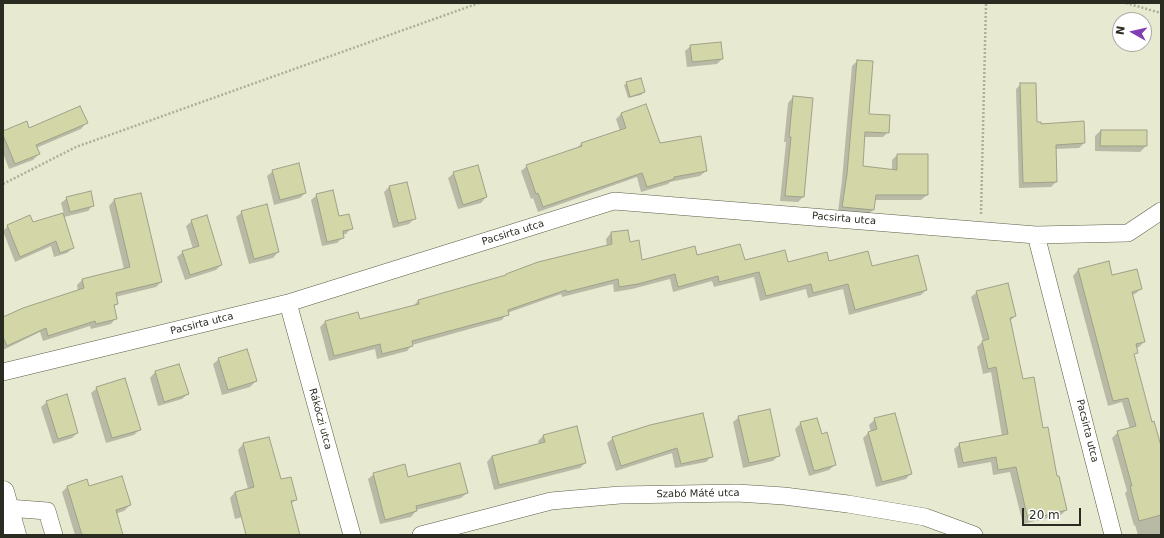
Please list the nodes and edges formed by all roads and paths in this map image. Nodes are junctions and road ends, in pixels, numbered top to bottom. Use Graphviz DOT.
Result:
graph roads {
  1 [pos="479,3"];
  2 [pos="986,3"];
  3 [pos="1126,3"];
  4 [pos="1161,14"];
  5 [pos="3,184"];
  6 [pos="1161,211"];
  7 [pos="980,230"];
  8 [pos="1036,235"];
  9 [pos="288,303"];
  10 [pos="3,372"];
  11 [pos="6,500"];
  12 [pos="15,535"];
  13 [pos="54,535"];
  14 [pos="352,535"];
  15 [pos="421,535"];
  16 [pos="974,535"];
  17 [pos="1114,535"];
  1 -- 5 [label="path"];
  2 -- 7 [label="path"];
  3 -- 4 [label="path"];
  6 -- 8 [label="street, Pacsirta utca"];
  7 -- 8 [label="street, Pacsirta utca"];
  7 -- 9 [label="street, Pacsirta utca"];
  8 -- 17 [label="street, Pacsirta utca"];
  9 -- 10 [label="street, Pacsirta utca"];
  9 -- 14 [label="street, Rákóczi utca"];
  11 -- 12 [label="street"];
  11 -- 13 [label="street"];
  15 -- 16 [label="street, Szabó Máté utca"];
}
